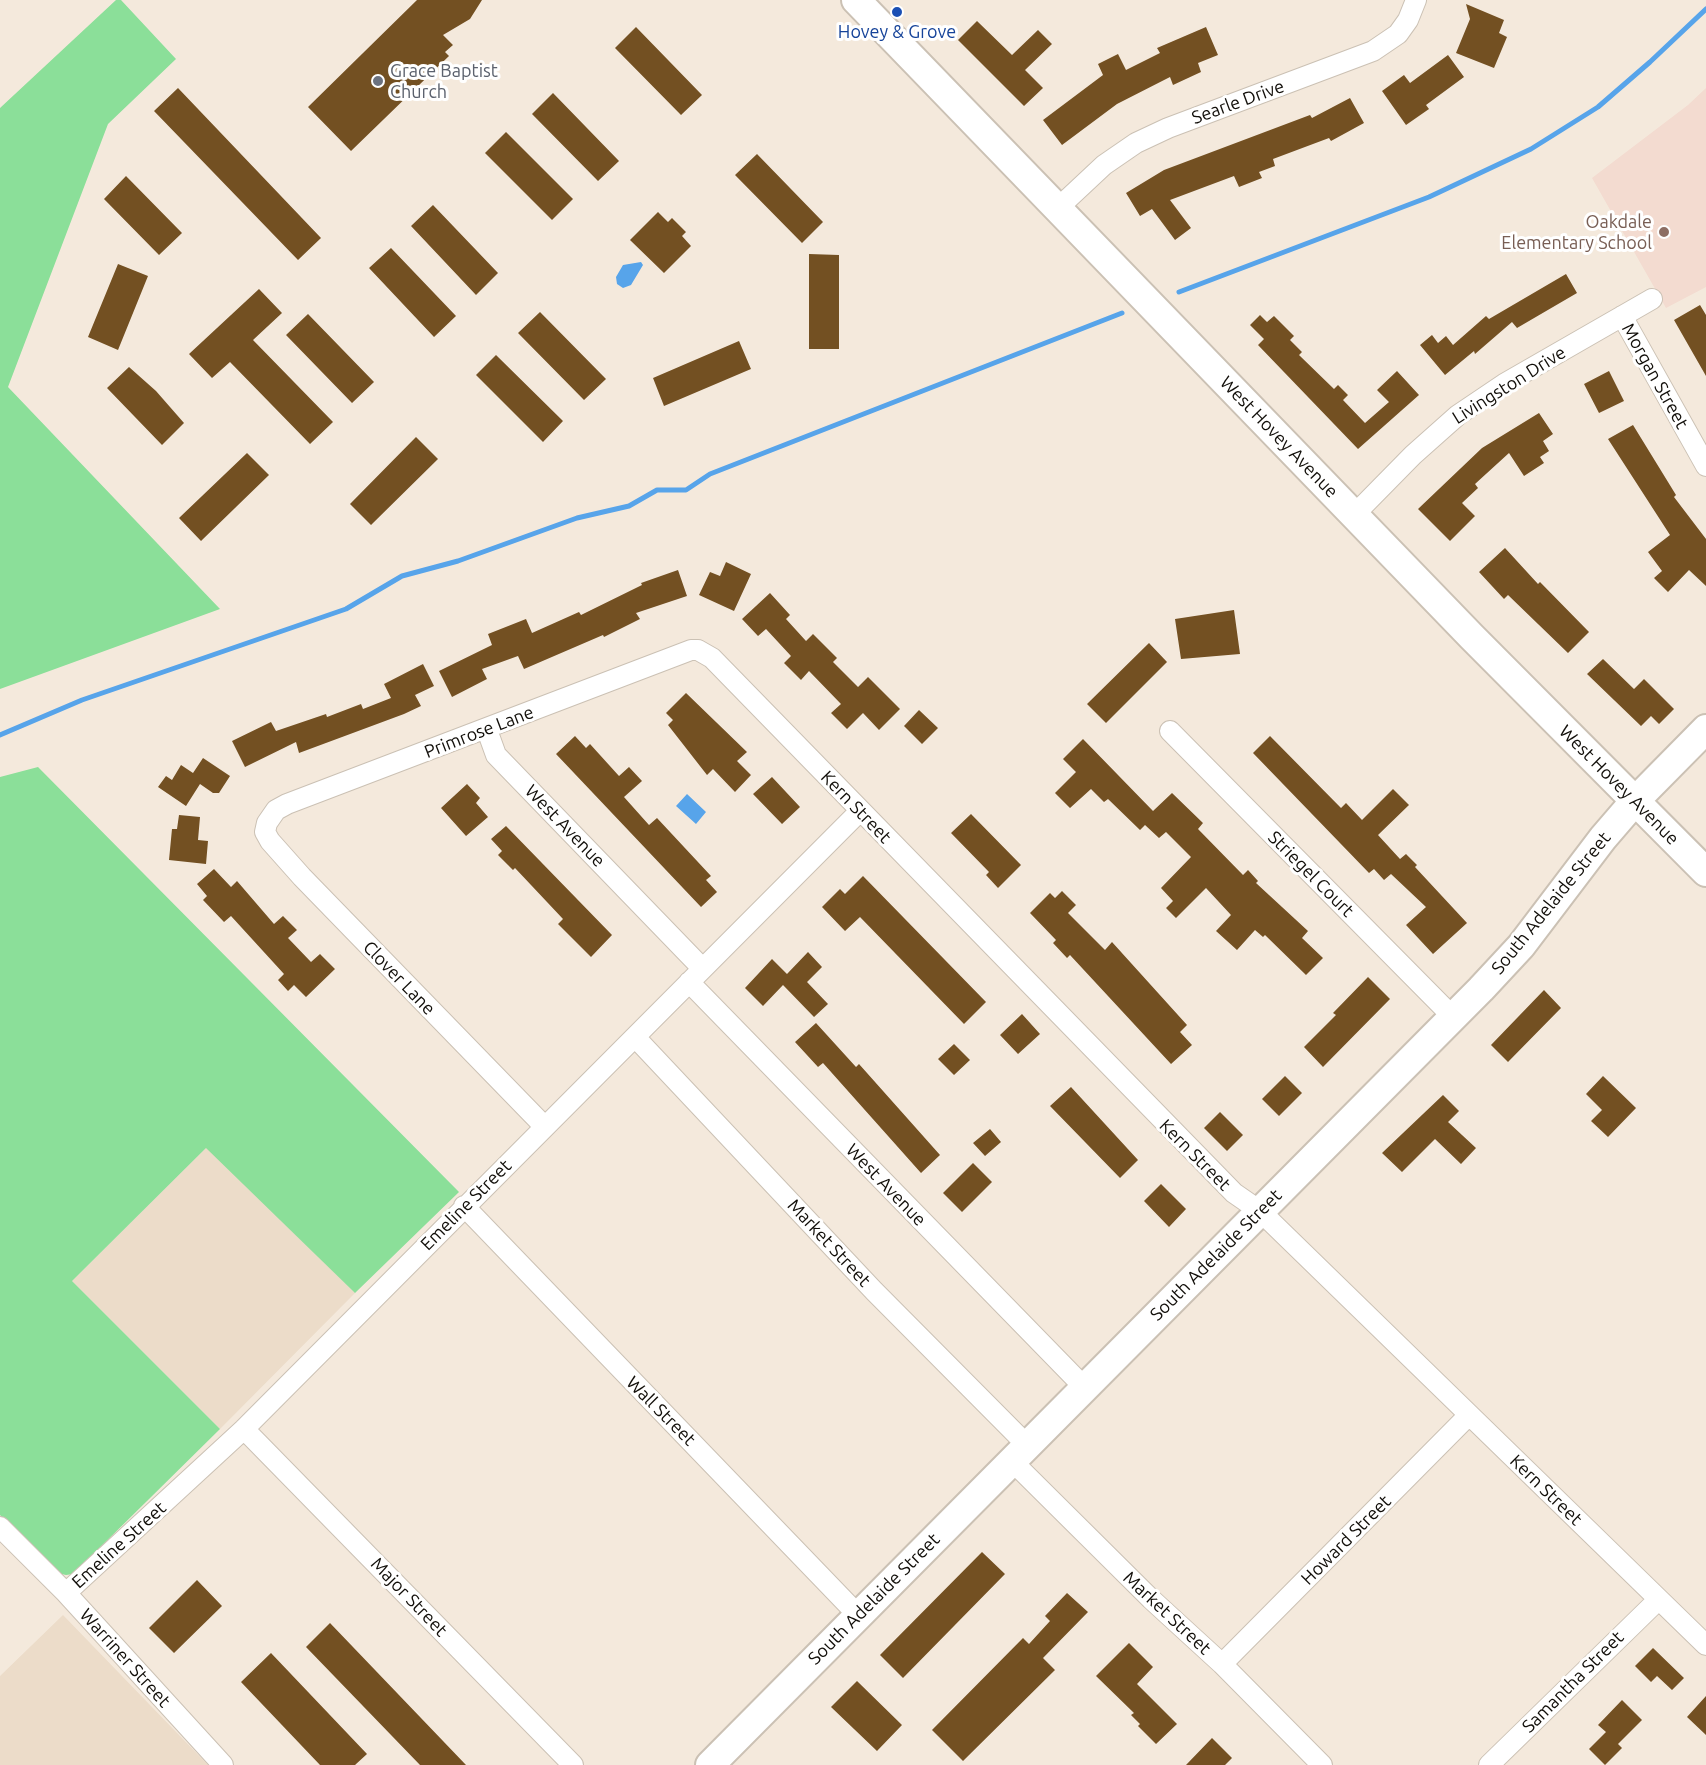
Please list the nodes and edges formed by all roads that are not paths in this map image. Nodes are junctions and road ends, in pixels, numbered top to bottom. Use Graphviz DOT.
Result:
graph roads {
  1 [pos="856,0"];
  2 [pos="1416,0"];
  3 [pos="1057,209"];
  4 [pos="1652,299"];
  5 [pos="1622,316"];
  6 [pos="1706,466"];
  7 [pos="1354,515"];
  8 [pos="699,650"];
  9 [pos="1706,729"];
  10 [pos="487,730"];
  11 [pos="1170,731"];
  12 [pos="1634,802"];
  13 [pos="860,811"];
  14 [pos="267,823"];
  15 [pos="1706,872"];
  16 [pos="696,975"];
  17 [pos="1453,1017"];
  18 [pos="635,1037"];
  19 [pos="545,1127"];
  20 [pos="464,1206"];
  21 [pos="1260,1211"];
  22 [pos="1084,1387"];
  23 [pos="1469,1415"];
  24 [pos="244,1429"];
  25 [pos="1019,1453"];
  26 [pos="0,1527"];
  27 [pos="66,1593"];
  28 [pos="1658,1600"];
  29 [pos="858,1615"];
  30 [pos="1706,1645"];
  31 [pos="1222,1664"];
  32 [pos="223,1765"];
  33 [pos="573,1765"];
  34 [pos="710,1765"];
  35 [pos="1322,1765"];
  36 [pos="1489,1765"];
  1 -- 3 [label="street, West Hovey Avenue"];
  2 -- 3 [label="street, Searle Drive"];
  3 -- 7 [label="street, West Hovey Avenue"];
  4 -- 5 [label="street, Livingston Drive"];
  5 -- 6 [label="street, Morgan Street"];
  5 -- 7 [label="street, Livingston Drive"];
  7 -- 12 [label="street, West Hovey Avenue"];
  8 -- 10 [label="street, Primrose Lane"];
  8 -- 13 [label="street, Kern Street"];
  9 -- 12 [label="street, South Adelaide Street"];
  10 -- 14 [label="street, Primrose Lane"];
  10 -- 16 [label="street, West Avenue"];
  11 -- 17 [label="street, Striegel Court"];
  12 -- 15 [label="street, West Hovey Avenue"];
  12 -- 17 [label="street, South Adelaide Street"];
  13 -- 16 [label="street, Emeline Street"];
  13 -- 21 [label="street, Kern Street"];
  14 -- 19 [label="street, Clover Lane"];
  16 -- 18 [label="street, Emeline Street"];
  16 -- 22 [label="street, West Avenue"];
  17 -- 21 [label="street, South Adelaide Street"];
  18 -- 19 [label="street, Emeline Street"];
  18 -- 25 [label="street, Market Street"];
  19 -- 20 [label="street, Emeline Street"];
  20 -- 24 [label="street, Emeline Street"];
  20 -- 29 [label="street, Wall Street"];
  21 -- 22 [label="street, South Adelaide Street"];
  21 -- 23 [label="street, Kern Street"];
  22 -- 25 [label="street, South Adelaide Street"];
  23 -- 28 [label="street, Kern Street"];
  23 -- 31 [label="street, Howard Street"];
  24 -- 27 [label="street, Emeline Street"];
  24 -- 33 [label="street, Major Street"];
  25 -- 29 [label="street, South Adelaide Street"];
  25 -- 31 [label="street, Market Street"];
  26 -- 27 [label="street, Warriner Street"];
  27 -- 32 [label="street, Warriner Street"];
  28 -- 30 [label="street, Kern Street"];
  28 -- 36 [label="street, Samantha Street"];
  29 -- 34 [label="street, South Adelaide Street"];
  31 -- 35 [label="street, Market Street"];
}
